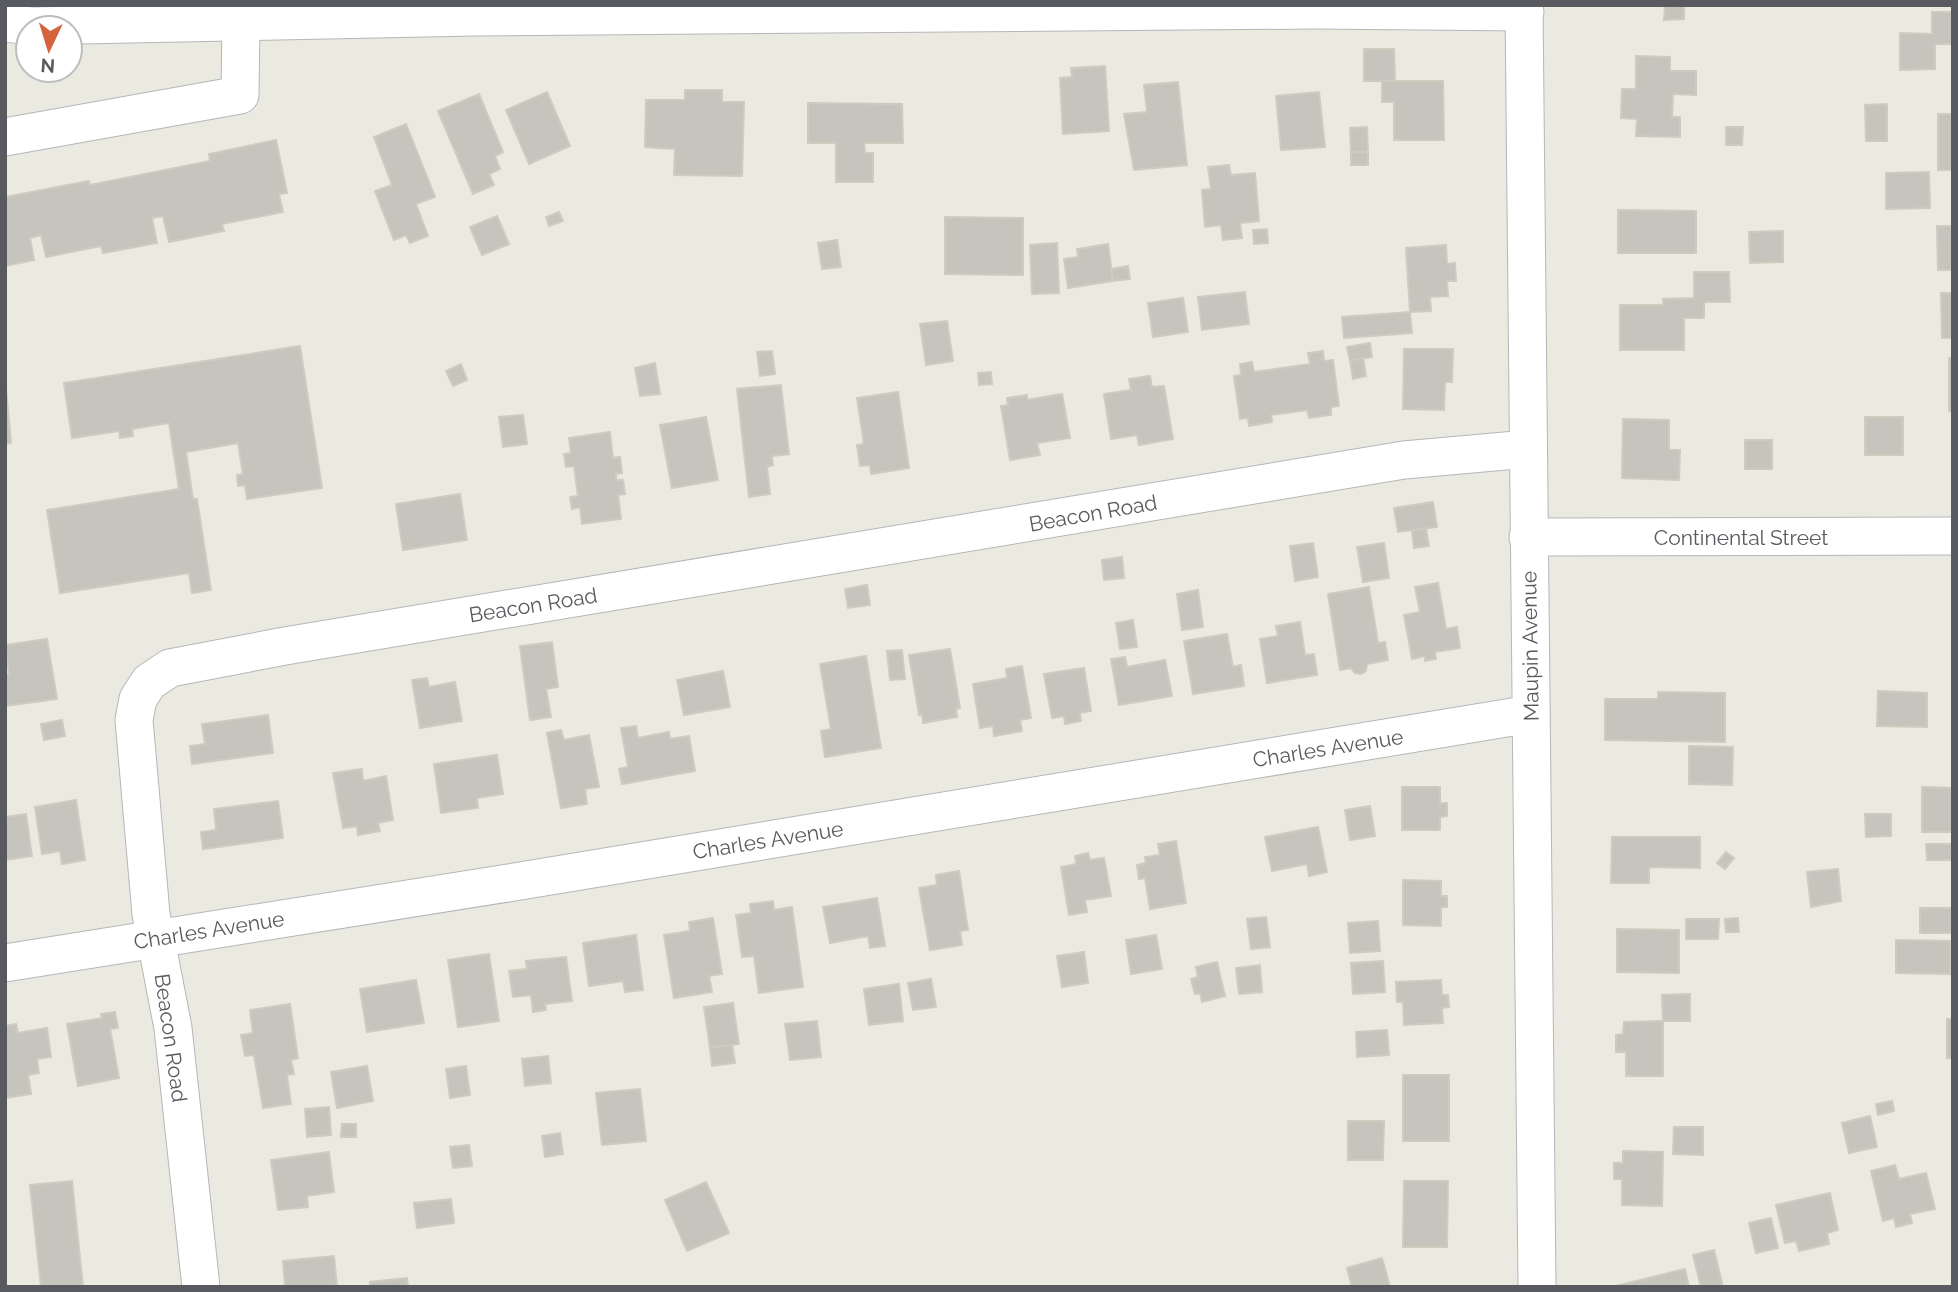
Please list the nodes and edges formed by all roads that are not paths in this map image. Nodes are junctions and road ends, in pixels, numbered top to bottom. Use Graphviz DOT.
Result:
graph roads {
  1 [pos="1524,9"];
  2 [pos="241,22"];
  3 [pos="5,23"];
  4 [pos="5,137"];
  5 [pos="1528,449"];
  6 [pos="1953,536"];
  7 [pos="1528,537"];
  8 [pos="1531,714"];
  9 [pos="155,939"];
  10 [pos="5,963"];
  11 [pos="201,1287"];
  12 [pos="1537,1287"];
  1 -- 2 [label="street"];
  1 -- 5 [label="street, Maupin Avenue"];
  2 -- 3 [label="street"];
  2 -- 4 [label="street"];
  5 -- 7 [label="street, Maupin Avenue"];
  5 -- 9 [label="street, Beacon Road"];
  6 -- 7 [label="street, Continental Street"];
  7 -- 8 [label="street, Maupin Avenue"];
  8 -- 9 [label="street, Charles Avenue"];
  8 -- 12 [label="street, Maupin Avenue"];
  9 -- 10 [label="street, Charles Avenue"];
  9 -- 11 [label="street, Beacon Road"];
}
